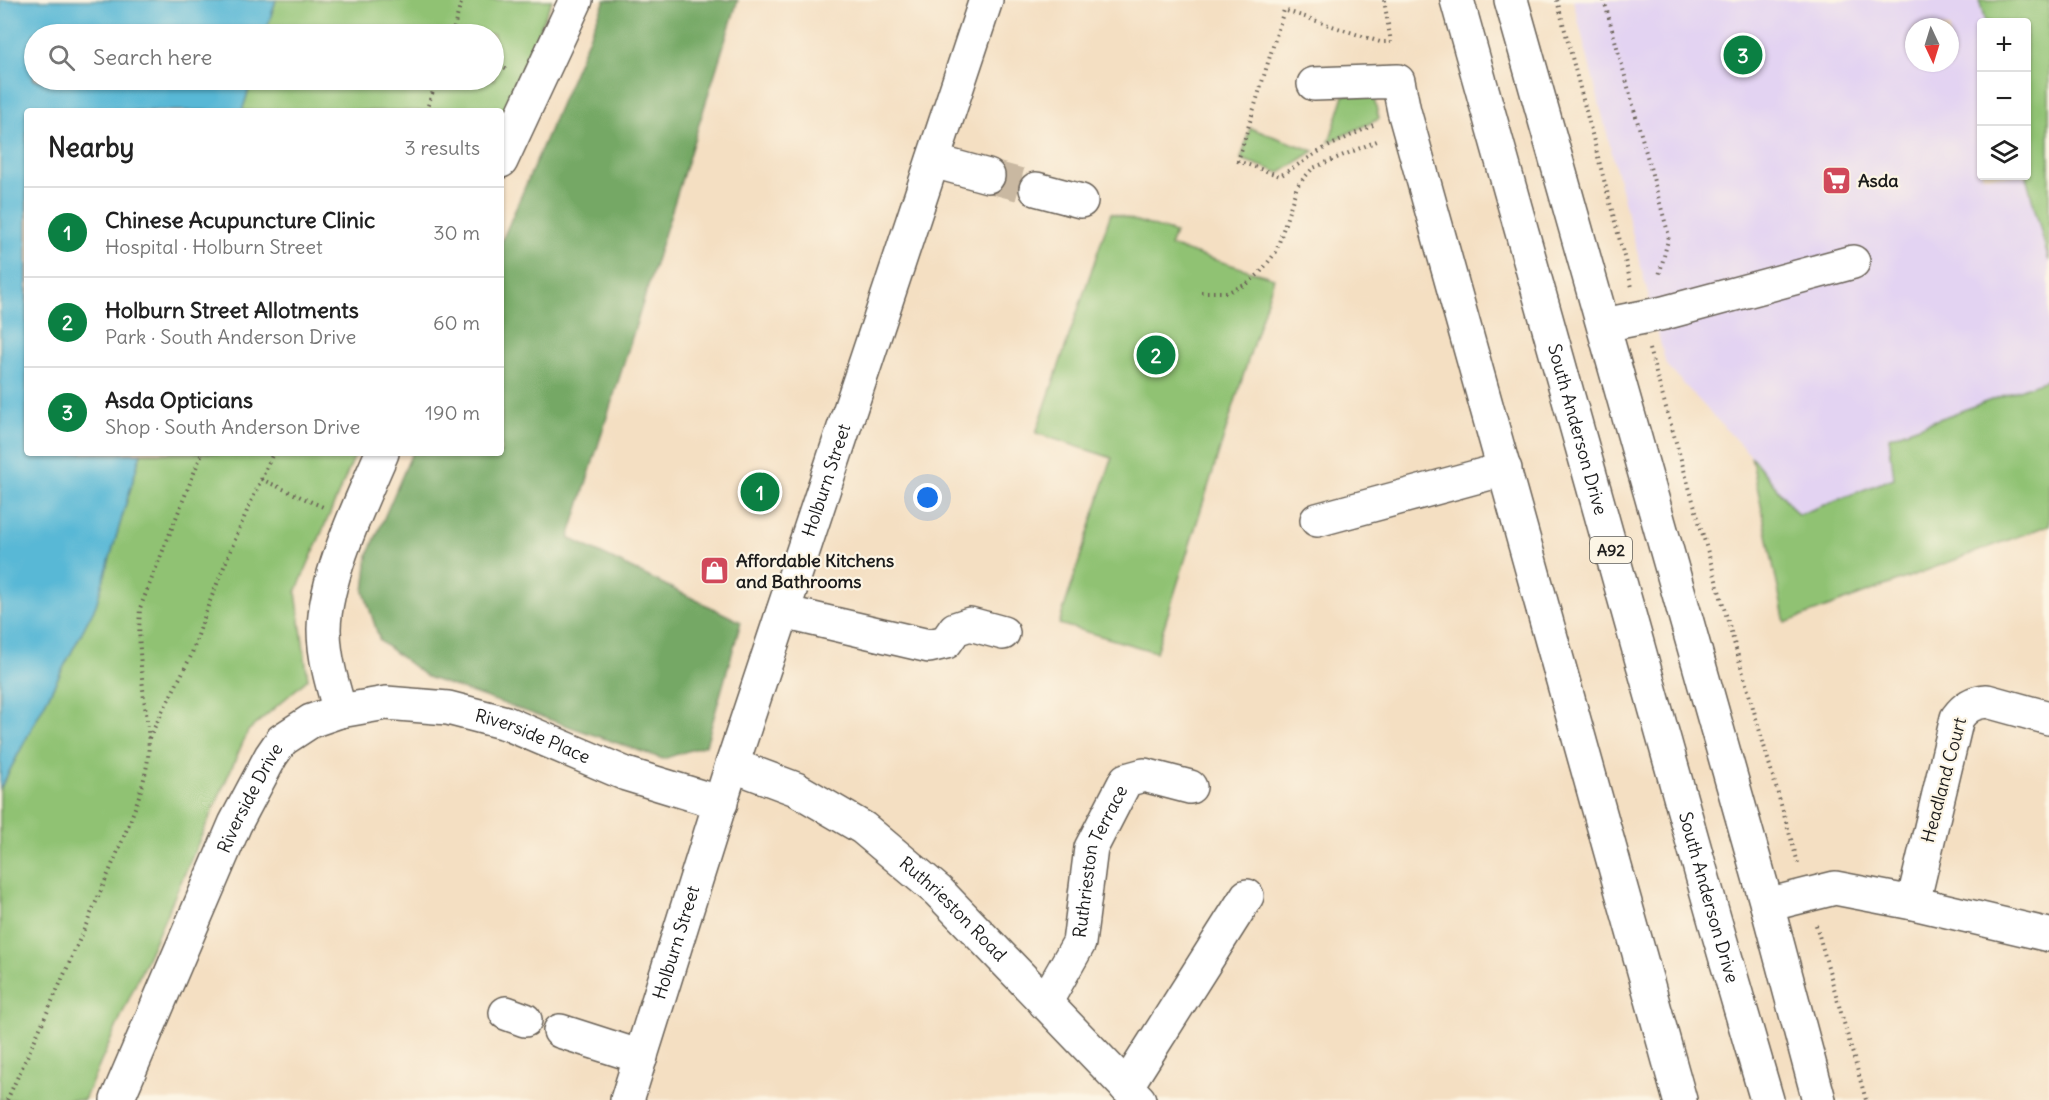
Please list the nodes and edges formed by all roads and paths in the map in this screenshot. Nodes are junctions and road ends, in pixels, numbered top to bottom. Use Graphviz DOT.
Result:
graph roads {
  1 [pos="462,0"];
  2 [pos="576,0"];
  3 [pos="986,0"];
  4 [pos="1384,0"];
  5 [pos="1457,0"];
  6 [pos="1511,0"];
  7 [pos="1557,0"];
  8 [pos="1604,0"];
  9 [pos="455,24"];
  10 [pos="1398,81"];
  11 [pos="1314,84"];
  12 [pos="433,90"];
  13 [pos="427,108"];
  14 [pos="1409,128"];
  15 [pos="504,155"];
  16 [pos="933,161"];
  17 [pos="988,176"];
  18 [pos="1036,189"];
  19 [pos="1081,201"];
  20 [pos="1853,262"];
  21 [pos="1659,276"];
  22 [pos="1201,292"];
  23 [pos="1640,318"];
  24 [pos="1604,325"];
  25 [pos="201,456"];
  26 [pos="272,456"];
  27 [pos="381,456"];
  28 [pos="1505,469"];
  29 [pos="261,479"];
  30 [pos="1317,520"];
  31 [pos="353,521"];
  32 [pos="783,612"];
  33 [pos="1003,633"];
  34 [pos="339,711"];
  35 [pos="2049,718"];
  36 [pos="149,738"];
  37 [pos="732,765"];
  38 [pos="1190,787"];
  39 [pos="721,803"];
  40 [pos="1808,895"];
  41 [pos="1247,896"];
  42 [pos="1913,903"];
  43 [pos="1767,905"];
  44 [pos="2049,935"];
  45 [pos="1045,1003"];
  46 [pos="560,1031"];
  47 [pos="641,1057"];
  48 [pos="1132,1094"];
  49 [pos="7,1100"];
  50 [pos="117,1100"];
  51 [pos="627,1100"];
  52 [pos="1680,1100"];
  53 [pos="1767,1100"];
  54 [pos="1820,1100"];
  55 [pos="1866,1100"];
  1 -- 9 [label="path"];
  2 -- 15 [label="street"];
  3 -- 16 [label="street, Holburn Street"];
  4 -- 10 [label="path"];
  5 -- 53 [label="street, South Anderson Drive / A92"];
  6 -- 24 [label="street"];
  7 -- 23 [label="path"];
  8 -- 21 [label="path"];
  10 -- 11 [label="street"];
  10 -- 14 [label="street"];
  12 -- 13 [label="path"];
  14 -- 22 [label="path"];
  14 -- 28 [label="street"];
  16 -- 17 [label="street"];
  16 -- 32 [label="street, Holburn Street"];
  18 -- 19 [label="street"];
  20 -- 23 [label="street"];
  23 -- 24 [label="street"];
  23 -- 40 [label="path"];
  24 -- 43 [label="street"];
  25 -- 36 [label="path"];
  26 -- 29 [label="path"];
  27 -- 31 [label="street"];
  28 -- 30 [label="street"];
  28 -- 52 [label="street"];
  29 -- 31 [label="path"];
  29 -- 36 [label="path"];
  31 -- 34 [label="street"];
  32 -- 33 [label="street"];
  32 -- 37 [label="street, Holburn Street"];
  34 -- 39 [label="street, Riverside Place"];
  34 -- 50 [label="street, Riverside Drive"];
  35 -- 42 [label="street, Headland Court"];
  36 -- 49 [label="path"];
  37 -- 39 [label="street, Holburn Street"];
  37 -- 45 [label="street, Ruthrieston Road"];
  38 -- 45 [label="street, Ruthrieston Terrace"];
  39 -- 47 [label="street, Holburn Street"];
  40 -- 42 [label="street"];
  40 -- 43 [label="street"];
  40 -- 55 [label="path"];
  41 -- 48 [label="street"];
  42 -- 44 [label="street"];
  43 -- 54 [label="street"];
  45 -- 48 [label="street, Ruthrieston Road"];
  46 -- 47 [label="street"];
  47 -- 51 [label="street, Holburn Street"];
}
